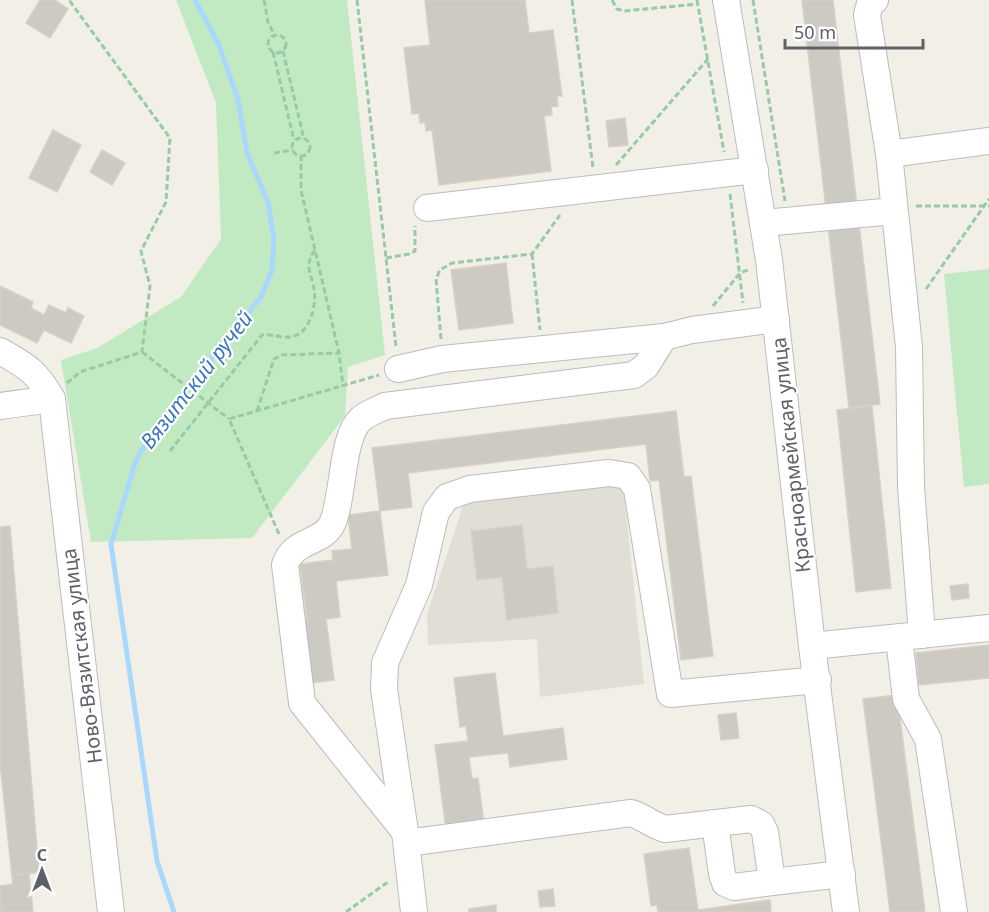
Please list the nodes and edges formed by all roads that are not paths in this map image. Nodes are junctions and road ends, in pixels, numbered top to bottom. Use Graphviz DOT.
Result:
graph roads {
  1 [pos="726,0"];
  2 [pos="875,0"];
  3 [pos="989,141"];
  4 [pos="889,154"];
  5 [pos="755,170"];
  6 [pos="427,208"];
  7 [pos="894,211"];
  8 [pos="764,223"];
  9 [pos="777,319"];
  10 [pos="664,337"];
  11 [pos="0,351"];
  12 [pos="399,369"];
  13 [pos="52,399"];
  14 [pos="0,406"];
  15 [pos="989,628"];
  16 [pos="910,637"];
  17 [pos="812,646"];
  18 [pos="818,680"];
  19 [pos="716,823"];
  20 [pos="407,847"];
  21 [pos="842,874"];
  22 [pos="772,882"];
  23 [pos="111,912"];
  24 [pos="414,912"];
  25 [pos="846,912"];
  26 [pos="954,912"];
  1 -- 5 [label="street, Красноармейская улица"];
  2 -- 4 [label="street"];
  3 -- 4 [label="street"];
  4 -- 7 [label="street"];
  5 -- 6 [label="street"];
  5 -- 8 [label="street, Красноармейская улица"];
  7 -- 8 [label="street"];
  7 -- 16 [label="street"];
  8 -- 9 [label="street, Красноармейская улица"];
  9 -- 10 [label="street"];
  9 -- 17 [label="street, Красноармейская улица"];
  10 -- 12 [label="street"];
  10 -- 20 [label="street"];
  11 -- 13 [label="street"];
  13 -- 14 [label="street"];
  13 -- 23 [label="street, Ново-Вязитская улица"];
  15 -- 16 [label="street"];
  16 -- 17 [label="street"];
  16 -- 26 [label="street"];
  17 -- 18 [label="street, Красноармейская улица"];
  18 -- 20 [label="street"];
  18 -- 21 [label="street, Красноармейская улица"];
  19 -- 20 [label="street"];
  19 -- 22 [label="street"];
  19 -- 22 [label="street"];
  20 -- 24 [label="street"];
  21 -- 22 [label="street"];
  21 -- 25 [label="street, Красноармейская улица"];
}
